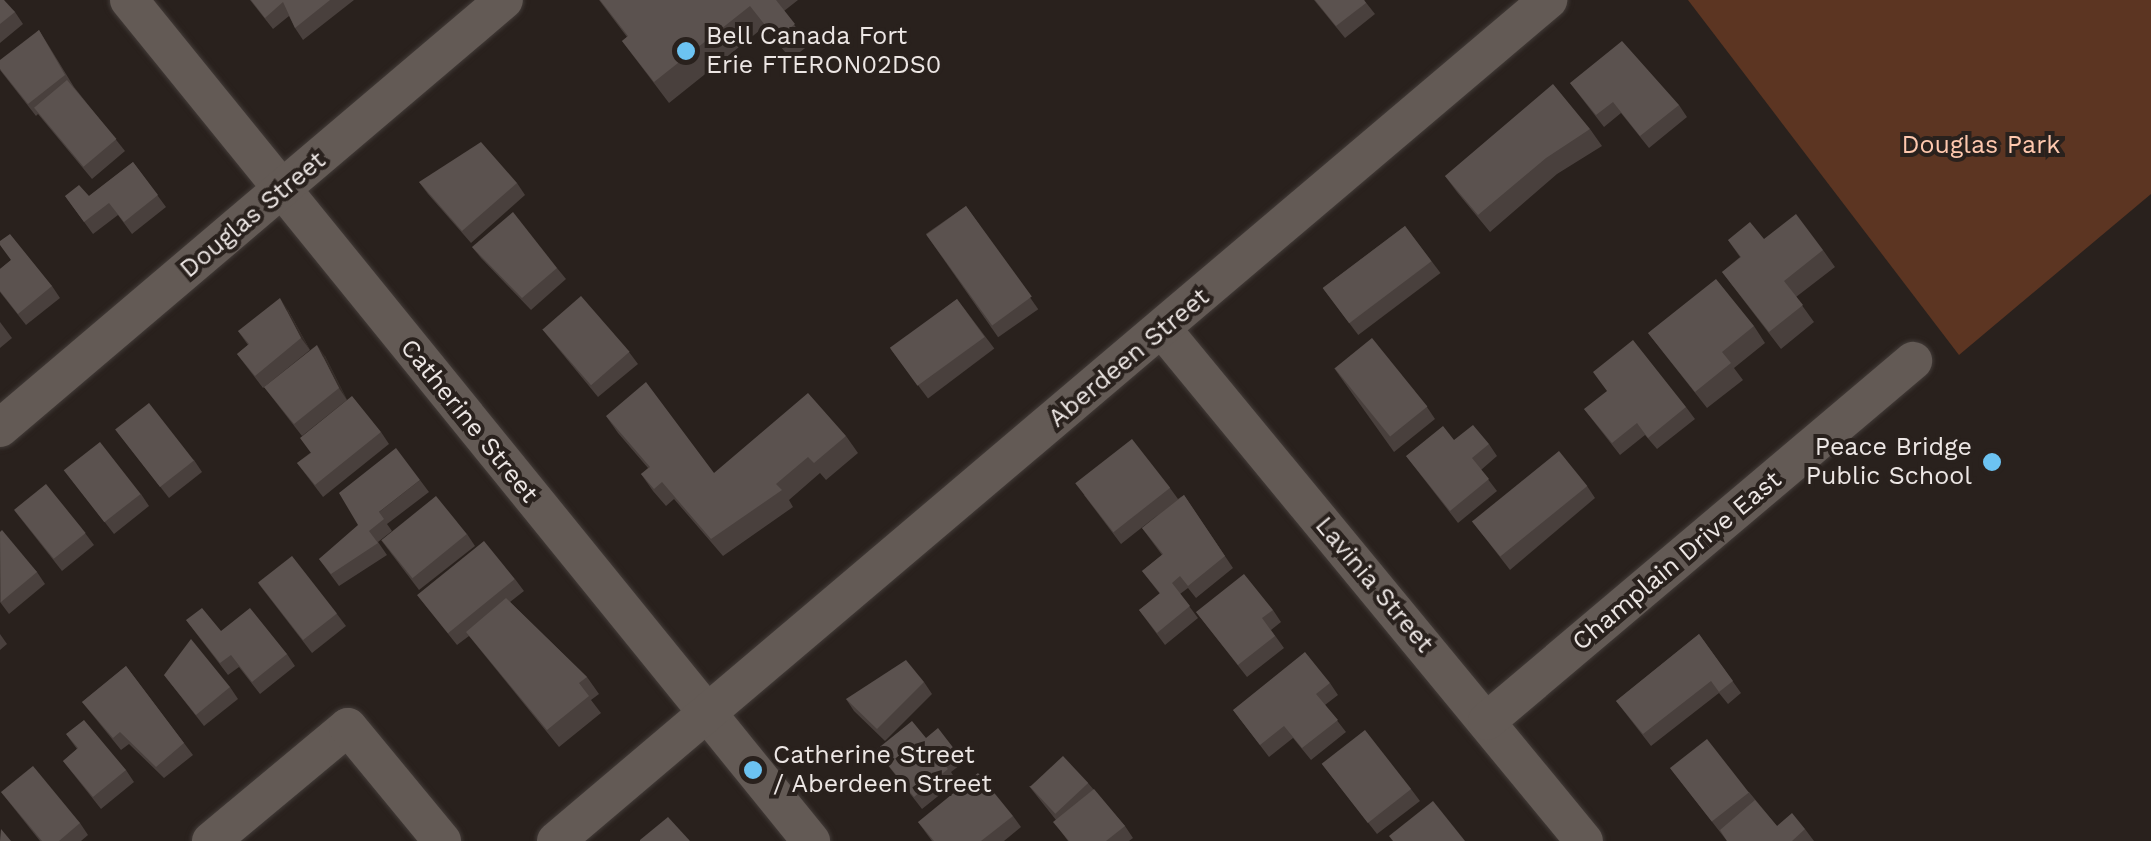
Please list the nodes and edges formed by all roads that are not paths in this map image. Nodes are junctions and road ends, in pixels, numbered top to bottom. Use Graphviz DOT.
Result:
graph roads {
  1 [pos="129,0"];
  2 [pos="504,0"];
  3 [pos="1548,0"];
  4 [pos="280,192"];
  5 [pos="1163,330"];
  6 [pos="1913,361"];
  7 [pos="0,428"];
  8 [pos="708,714"];
  9 [pos="1487,722"];
  10 [pos="211,841"];
  11 [pos="442,841"];
  12 [pos="556,841"];
  13 [pos="811,841"];
  14 [pos="1584,841"];
  1 -- 4 [label="street, Catherine Street"];
  2 -- 4 [label="street, Douglas Street"];
  3 -- 5 [label="street, Aberdeen Street"];
  4 -- 7 [label="street, Douglas Street"];
  4 -- 8 [label="street, Catherine Street"];
  5 -- 8 [label="street, Aberdeen Street"];
  5 -- 9 [label="street, Lavinia Street"];
  6 -- 9 [label="street, Champlain Drive East"];
  8 -- 12 [label="street, Aberdeen Street"];
  8 -- 13 [label="street, Catherine Street"];
  9 -- 14 [label="street, Lavinia Street"];
  10 -- 11 [label="street"];
}
